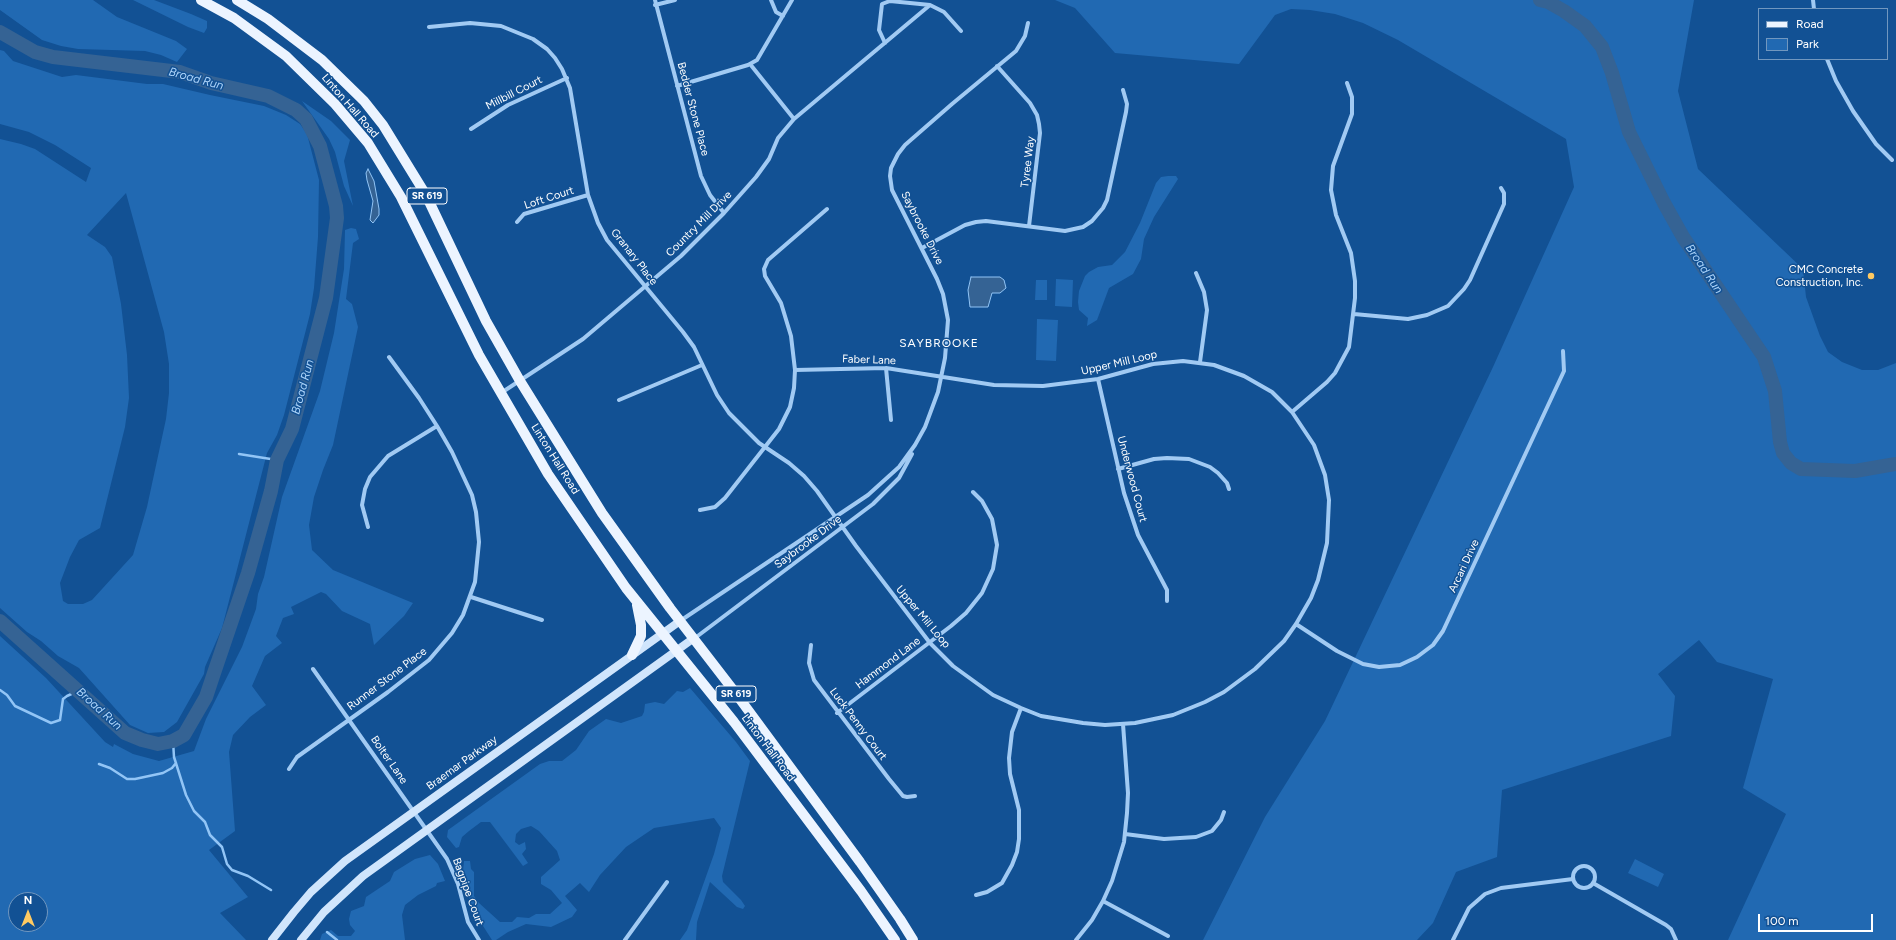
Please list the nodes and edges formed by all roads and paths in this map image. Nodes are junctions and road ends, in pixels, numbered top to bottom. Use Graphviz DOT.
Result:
graph roads {
  1 [pos="201,0"];
  2 [pos="237,0"];
  3 [pos="655,0"];
  4 [pos="675,0"];
  5 [pos="771,0"];
  6 [pos="792,0"];
  7 [pos="655,5"];
  8 [pos="930,5"];
  9 [pos="783,16"];
  10 [pos="1028,23"];
  11 [pos="429,27"];
  12 [pos="961,31"];
  13 [pos="885,43"];
  14 [pos="1827,60"];
  15 [pos="750,64"];
  16 [pos="997,66"];
  17 [pos="567,78"];
  18 [pos="1347,83"];
  19 [pos="677,86"];
  20 [pos="1123,90"];
  21 [pos="794,119"];
  22 [pos="471,128"];
  23 [pos="1892,160"];
  24 [pos="1501,188"];
  25 [pos="588,195"];
  26 [pos="827,209"];
  27 [pos="724,213"];
  28 [pos="517,222"];
  29 [pos="1029,226"];
  30 [pos="922,248"];
  31 [pos="1196,273"];
  32 [pos="645,287"];
  33 [pos="1354,314"];
  34 [pos="1563,351"];
  35 [pos="389,357"];
  36 [pos="1200,362"];
  37 [pos="702,365"];
  38 [pos="886,368"];
  39 [pos="795,370"];
  40 [pos="942,378"];
  41 [pos="1098,379"];
  42 [pos="520,381"];
  43 [pos="501,394"];
  44 [pos="619,400"];
  45 [pos="1292,412"];
  46 [pos="891,420"];
  47 [pos="437,426"];
  48 [pos="915,445"];
  49 [pos="765,447"];
  50 [pos="1118,469"];
  51 [pos="1229,489"];
  52 [pos="973,492"];
  53 [pos="700,510"];
  54 [pos="835,517"];
  55 [pos="368,527"];
  56 [pos="843,528"];
  57 [pos="471,597"];
  58 [pos="635,600"];
  59 [pos="1167,601"];
  60 [pos="542,620"];
  61 [pos="680,621"];
  62 [pos="1296,624"];
  63 [pos="662,634"];
  64 [pos="694,638"];
  65 [pos="930,643"];
  66 [pos="810,645"];
  67 [pos="676,652"];
  68 [pos="632,655"];
  69 [pos="313,669"];
  70 [pos="1021,708"];
  71 [pos="837,713"];
  72 [pos="349,719"];
  73 [pos="1123,724"];
  74 [pos="289,769"];
  75 [pos="914,796"];
  76 [pos="414,811"];
  77 [pos="1224,812"];
  78 [pos="427,830"];
  79 [pos="1125,834"];
  80 [pos="1573,879"];
  81 [pos="667,882"];
  82 [pos="1593,883"];
  83 [pos="976,895"];
  84 [pos="1103,901"];
  85 [pos="1168,936"];
  86 [pos="272,940"];
  87 [pos="301,940"];
  88 [pos="479,940"];
  89 [pos="625,940"];
  90 [pos="895,940"];
  91 [pos="913,940"];
  92 [pos="1076,940"];
  93 [pos="1453,940"];
  94 [pos="1676,940"];
  1 -- 43 [label="main road, Linton Hall Road / SR 619"];
  2 -- 42 [label="main road, Linton Hall Road / SR 619"];
  3 -- 7 [label="street, Bedder Stone Place"];
  4 -- 7 [label="street"];
  5 -- 9 [label="street"];
  6 -- 9 [label="street"];
  7 -- 19 [label="street, Bedder Stone Place"];
  8 -- 12 [label="street"];
  8 -- 13 [label="street, Country Mill Drive"];
  8 -- 13 [label="street"];
  9 -- 15 [label="street"];
  10 -- 16 [label="street, Saybrooke Drive"];
  11 -- 17 [label="street, Granary Place"];
  13 -- 21 [label="street, Country Mill Drive"];
  14 -- 23 [label="street"];
  15 -- 19 [label="street"];
  15 -- 21 [label="street"];
  16 -- 29 [label="street, Tyree Way"];
  16 -- 30 [label="street, Saybrooke Drive"];
  17 -- 22 [label="street, Millbill Court"];
  17 -- 25 [label="street, Granary Place"];
  18 -- 33 [label="street"];
  19 -- 27 [label="street, Bedder Stone Place"];
  20 -- 29 [label="street"];
  21 -- 27 [label="street, Country Mill Drive"];
  24 -- 33 [label="street"];
  25 -- 28 [label="street, Loft Court"];
  25 -- 32 [label="street, Granary Place"];
  26 -- 39 [label="street"];
  27 -- 32 [label="street, Country Mill Drive"];
  29 -- 30 [label="street"];
  30 -- 40 [label="street, Saybrooke Drive"];
  31 -- 36 [label="street"];
  32 -- 37 [label="street, Granary Place"];
  32 -- 42 [label="street, Country Mill Drive"];
  33 -- 45 [label="street"];
  34 -- 62 [label="street, Arcari Drive"];
  35 -- 47 [label="street, Runner Stone Place"];
  36 -- 41 [label="street, Upper Mill Loop"];
  36 -- 45 [label="street, Upper Mill Loop"];
  37 -- 44 [label="street"];
  37 -- 49 [label="street, Granary Place"];
  38 -- 39 [label="street, Faber Lane"];
  38 -- 40 [label="street, Faber Lane"];
  38 -- 46 [label="street"];
  39 -- 49 [label="street"];
  40 -- 41 [label="street, Upper Mill Loop"];
  40 -- 48 [label="street, Saybrooke Drive"];
  41 -- 50 [label="street, Underwood Court"];
  42 -- 43 [label="street, Country Mill Drive"];
  42 -- 61 [label="main road, Linton Hall Road / SR 619"];
  43 -- 58 [label="main road, Linton Hall Road / SR 619"];
  45 -- 62 [label="street, Upper Mill Loop"];
  47 -- 55 [label="street"];
  47 -- 57 [label="street, Runner Stone Place"];
  48 -- 54 [label="street, Saybrooke Drive"];
  48 -- 56 [label="street, Saybrooke Drive"];
  49 -- 53 [label="street"];
  49 -- 54 [label="street, Granary Place"];
  50 -- 51 [label="street"];
  50 -- 59 [label="street, Underwood Court"];
  52 -- 65 [label="street, Hammond Lane"];
  54 -- 56 [label="street, Upper Mill Loop"];
  54 -- 61 [label="street, Saybrooke Drive"];
  56 -- 64 [label="street, Saybrooke Drive"];
  56 -- 65 [label="street, Upper Mill Loop"];
  57 -- 60 [label="street"];
  57 -- 72 [label="street, Runner Stone Place"];
  58 -- 63 [label="main road, Linton Hall Road / SR 619"];
  58 -- 68 [label="main road"];
  61 -- 63 [label="street, Braemar Parkway"];
  61 -- 64 [label="main road, Linton Hall Road / SR 619"];
  62 -- 73 [label="street, Upper Mill Loop"];
  63 -- 67 [label="main road, Linton Hall Road / SR 619"];
  63 -- 68 [label="street, Braemar Parkway"];
  64 -- 67 [label="street"];
  64 -- 91 [label="main road, Linton Hall Road / SR 619"];
  65 -- 70 [label="street, Upper Mill Loop"];
  65 -- 71 [label="street, Hammond Lane"];
  66 -- 71 [label="street, Luck Penny Court"];
  67 -- 78 [label="street"];
  67 -- 90 [label="main road, Linton Hall Road / SR 619"];
  68 -- 76 [label="street, Braemar Parkway"];
  69 -- 72 [label="street, Bolter Lane"];
  70 -- 73 [label="street, Upper Mill Loop"];
  70 -- 83 [label="street"];
  71 -- 75 [label="street, Luck Penny Court"];
  72 -- 74 [label="street, Runner Stone Place"];
  72 -- 76 [label="street, Bolter Lane"];
  73 -- 79 [label="street"];
  76 -- 78 [label="street, Bagpipe Court"];
  76 -- 86 [label="street, Braemar Parkway"];
  77 -- 79 [label="street"];
  78 -- 87 [label="street"];
  78 -- 88 [label="street, Bagpipe Court"];
  79 -- 84 [label="street"];
  80 -- 82 [label="street"];
  80 -- 82 [label="street"];
  80 -- 93 [label="street"];
  81 -- 89 [label="street"];
  82 -- 94 [label="street"];
  84 -- 85 [label="street"];
  84 -- 92 [label="street"];
}
